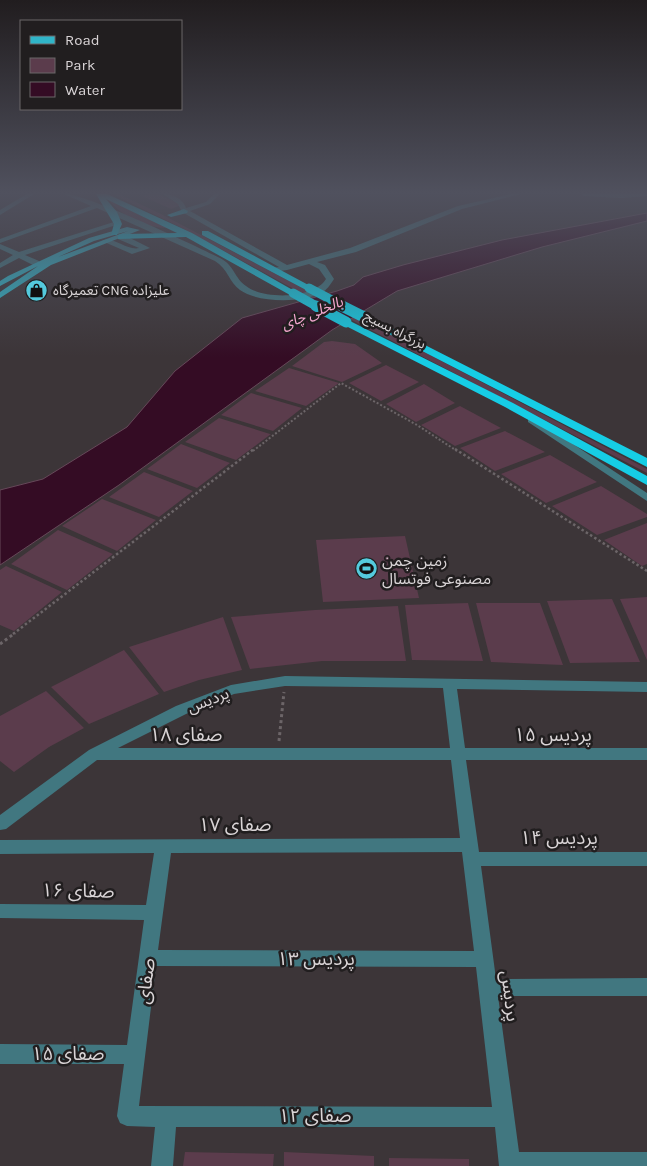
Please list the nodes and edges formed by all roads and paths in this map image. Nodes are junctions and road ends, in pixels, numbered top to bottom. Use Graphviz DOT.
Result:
graph roads {
  1 [pos="4,248"];
  2 [pos="41,248"];
  3 [pos="78,248"];
  4 [pos="87,248"];
  5 [pos="124,248"];
  6 [pos="145,248"];
  7 [pos="193,248"];
  8 [pos="211,248"];
  9 [pos="235,248"];
  10 [pos="252,248"];
  11 [pos="357,248"];
  12 [pos="18,256"];
  13 [pos="312,262"];
  14 [pos="36,263"];
  15 [pos="0,266"];
  16 [pos="287,268"];
  17 [pos="276,270"];
  18 [pos="0,284"];
  19 [pos="0,296"];
  20 [pos="509,405"];
  21 [pos="647,463"];
  22 [pos="647,481"];
  23 [pos="647,498"];
  24 [pos="647,570"];
  25 [pos="0,644"];
  26 [pos="285,680"];
  27 [pos="449,683"];
  28 [pos="647,687"];
  29 [pos="94,754"];
  30 [pos="647,754"];
  31 [pos="278,755"];
  32 [pos="458,756"];
  33 [pos="0,824"];
  34 [pos="163,846"];
  35 [pos="0,847"];
  36 [pos="471,852"];
  37 [pos="647,859"];
  38 [pos="0,911"];
  39 [pos="155,914"];
  40 [pos="149,958"];
  41 [pos="484,959"];
  42 [pos="647,987"];
  43 [pos="488,988"];
  44 [pos="0,1054"];
  45 [pos="136,1055"];
  46 [pos="127,1116"];
  47 [pos="167,1116"];
  48 [pos="504,1117"];
  49 [pos="647,1163"];
  50 [pos="510,1164"];
  51 [pos="162,1166"];
  1 -- 12 [label="street"];
  2 -- 12 [label="street"];
  3 -- 14 [label="main road"];
  4 -- 19 [label="main road"];
  5 -- 6 [label="street"];
  7 -- 13 [label="street"];
  8 -- 20 [label="highway, بزرگراه بسیج, bridge"];
  9 -- 17 [label="highway, بزرگراه بسیج"];
  10 -- 16 [label="street"];
  11 -- 13 [label="street"];
  12 -- 14 [label="street"];
  12 -- 15 [label="street"];
  13 -- 16 [label="street"];
  14 -- 18 [label="main road"];
  16 -- 17 [label="street"];
  17 -- 21 [label="highway, بزرگراه بسیج, bridge"];
  20 -- 22 [label="highway, بزرگراه بسیج"];
  20 -- 23 [label="street"];
  24 -- 25 [label="path"];
  26 -- 27 [label="street, پردیس"];
  26 -- 29 [label="street, پردیس"];
  26 -- 31 [label="path"];
  27 -- 28 [label="street, پردیس"];
  27 -- 32 [label="street, پردیس"];
  29 -- 31 [label="street, صفای ۱۸"];
  29 -- 33 [label="street, پردیس"];
  30 -- 32 [label="street, پردیس ۱۵"];
  31 -- 32 [label="street, صفای ۱۸"];
  32 -- 36 [label="street, پردیس"];
  34 -- 35 [label="street, صفای ۱۷"];
  34 -- 36 [label="street, صفای ۱۷"];
  34 -- 39 [label="street, صفای"];
  36 -- 37 [label="street, پردیس ۱۴"];
  36 -- 41 [label="street, پردیس"];
  38 -- 39 [label="street, صفای ۱۶"];
  39 -- 40 [label="street, صفای"];
  40 -- 41 [label="street, پردیس ۱۳"];
  40 -- 45 [label="street, صفای"];
  41 -- 43 [label="street, پردیس"];
  42 -- 43 [label="street"];
  43 -- 48 [label="street, پردیس"];
  44 -- 45 [label="street, صفای ۱۵"];
  45 -- 46 [label="street, صفای"];
  46 -- 47 [label="street, صفای ۱۲"];
  47 -- 48 [label="street, صفای ۱۲"];
  47 -- 51 [label="street"];
  48 -- 50 [label="street, پردیس"];
  49 -- 50 [label="street"];
}
